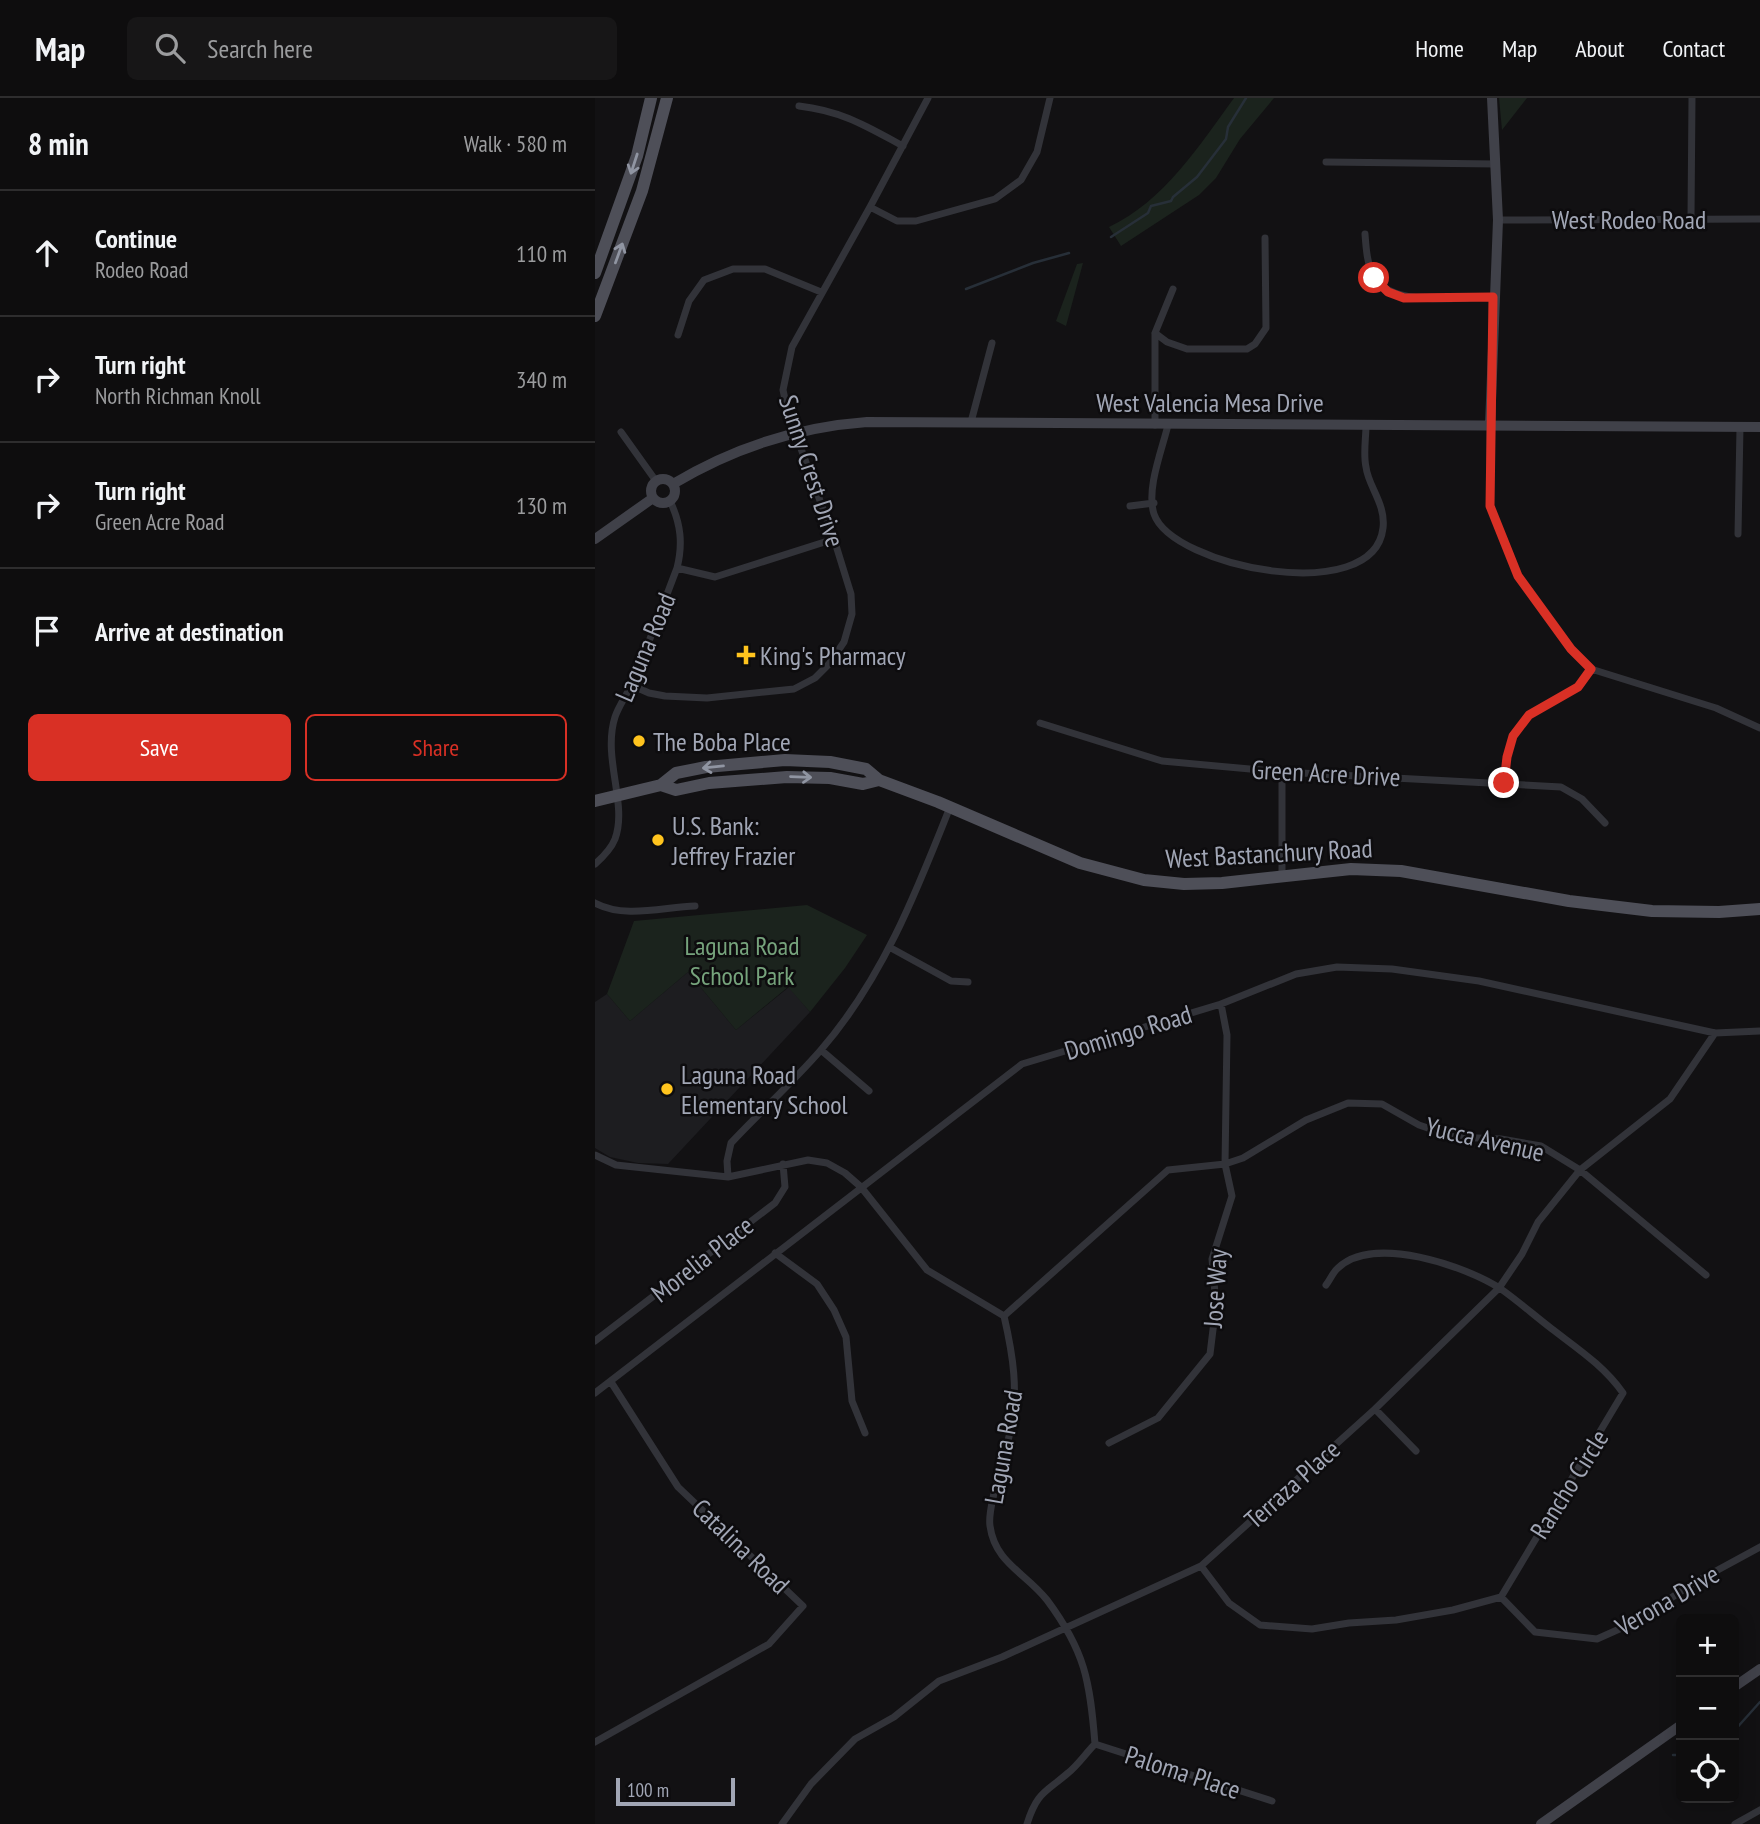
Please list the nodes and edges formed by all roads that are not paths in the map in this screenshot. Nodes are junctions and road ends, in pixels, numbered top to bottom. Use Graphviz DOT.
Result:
graph roads {
  1 [pos="652,98"];
  2 [pos="667,98"];
  3 [pos="928,98"];
  4 [pos="1050,98"];
  5 [pos="1492,98"];
  6 [pos="1692,98"];
  7 [pos="799,106"];
  8 [pos="903,146"];
  9 [pos="1326,162"];
  10 [pos="1496,164"];
  11 [pos="870,207"];
  12 [pos="1691,217"];
  13 [pos="1760,219"];
  14 [pos="1497,220"];
  15 [pos="1365,234"];
  16 [pos="1265,238"];
  17 [pos="595,273"];
  18 [pos="1173,289"];
  19 [pos="821,292"];
  20 [pos="1493,297"];
  21 [pos="595,316"];
  22 [pos="1155,333"];
  23 [pos="678,335"];
  24 [pos="992,343"];
  25 [pos="971,422"];
  26 [pos="1155,425"];
  27 [pos="1168,425"];
  28 [pos="1366,425"];
  29 [pos="1490,426"];
  30 [pos="1740,427"];
  31 [pos="1760,427"];
  32 [pos="621,432"];
  33 [pos="795,432"];
  34 [pos="656,481"];
  35 [pos="673,484"];
  36 [pos="653,498"];
  37 [pos="670,501"];
  38 [pos="1154,503"];
  39 [pos="1130,506"];
  40 [pos="1738,534"];
  41 [pos="595,539"];
  42 [pos="834,539"];
  43 [pos="677,568"];
  44 [pos="1591,669"];
  45 [pos="631,685"];
  46 [pos="1039,723"];
  47 [pos="1760,728"];
  48 [pos="1282,772"];
  49 [pos="1504,783"];
  50 [pos="617,795"];
  51 [pos="595,801"];
  52 [pos="950,807"];
  53 [pos="1605,823"];
  54 [pos="595,864"];
  55 [pos="1282,876"];
  56 [pos="595,903"];
  57 [pos="695,906"];
  58 [pos="1760,909"];
  59 [pos="891,948"];
  60 [pos="968,982"];
  61 [pos="1221,1004"];
  62 [pos="1760,1031"];
  63 [pos="1715,1033"];
  64 [pos="821,1050"];
  65 [pos="869,1091"];
  66 [pos="595,1155"];
  67 [pos="783,1164"];
  68 [pos="1225,1164"];
  69 [pos="1580,1170"];
  70 [pos="728,1177"];
  71 [pos="861,1186"];
  72 [pos="775,1253"];
  73 [pos="1706,1275"];
  74 [pos="1326,1285"];
  75 [pos="1499,1288"];
  76 [pos="1004,1316"];
  77 [pos="595,1341"];
  78 [pos="611,1382"];
  79 [pos="595,1393"];
  80 [pos="1375,1409"];
  81 [pos="865,1433"];
  82 [pos="1109,1443"];
  83 [pos="1416,1451"];
  84 [pos="1760,1547"];
  85 [pos="1201,1566"];
  86 [pos="1501,1597"];
  87 [pos="1066,1627"];
  88 [pos="1760,1669"];
  89 [pos="1739,1684"];
  90 [pos="1676,1729"];
  91 [pos="595,1742"];
  92 [pos="1095,1744"];
  93 [pos="1272,1801"];
  94 [pos="1760,1810"];
  95 [pos="782,1824"];
  96 [pos="1027,1824"];
  97 [pos="1541,1824"];
  98 [pos="1735,1824"];
  1 -- 17 [label="main road, one-way"];
  21 -- 2 [label="main road, one-way"];
  3 -- 8 [label="street, Sunny Crest Drive"];
  4 -- 11 [label="street"];
  5 -- 10 [label="street"];
  6 -- 12 [label="street"];
  7 -- 8 [label="street"];
  8 -- 11 [label="street, Sunny Crest Drive"];
  9 -- 10 [label="street"];
  10 -- 14 [label="street"];
  11 -- 19 [label="street, Sunny Crest Drive"];
  12 -- 13 [label="street, West Rodeo Road"];
  12 -- 14 [label="street, West Rodeo Road"];
  14 -- 20 [label="street"];
  15 -- 20 [label="street"];
  16 -- 22 [label="street"];
  18 -- 22 [label="street"];
  19 -- 23 [label="street"];
  19 -- 33 [label="street, Sunny Crest Drive"];
  20 -- 29 [label="street"];
  22 -- 26 [label="street"];
  24 -- 25 [label="street"];
  25 -- 26 [label="street, West Valencia Mesa Drive"];
  25 -- 33 [label="street, West Valencia Mesa Drive"];
  26 -- 27 [label="street, West Valencia Mesa Drive"];
  27 -- 28 [label="street, West Valencia Mesa Drive"];
  27 -- 38 [label="street"];
  28 -- 29 [label="street, West Valencia Mesa Drive"];
  28 -- 38 [label="street"];
  29 -- 30 [label="street, West Valencia Mesa Drive"];
  29 -- 44 [label="street"];
  30 -- 31 [label="street, West Valencia Mesa Drive"];
  30 -- 40 [label="street"];
  32 -- 34 [label="street"];
  33 -- 35 [label="street, West Valencia Mesa Drive"];
  33 -- 42 [label="street, Sunny Crest Drive"];
  34 -- 35 [label="street"];
  34 -- 36 [label="street"];
  35 -- 37 [label="street"];
  36 -- 37 [label="street"];
  36 -- 41 [label="street"];
  37 -- 43 [label="street, Laguna Road"];
  38 -- 39 [label="street"];
  42 -- 43 [label="street"];
  42 -- 45 [label="street, Sunny Crest Drive"];
  43 -- 45 [label="street, Laguna Road"];
  44 -- 47 [label="street"];
  44 -- 49 [label="street"];
  45 -- 50 [label="street, Laguna Road"];
  46 -- 48 [label="street, Green Acre Drive"];
  48 -- 49 [label="street, Green Acre Drive"];
  48 -- 55 [label="street"];
  49 -- 53 [label="street, Green Acre Drive"];
  50 -- 51 [label="main road, West Bastanchury Road"];
  50 -- 52 [label="main road, West Bastanchury Road"];
  50 -- 54 [label="street, Laguna Road"];
  52 -- 55 [label="main road, West Bastanchury Road"];
  52 -- 59 [label="street"];
  55 -- 58 [label="main road, West Bastanchury Road"];
  56 -- 57 [label="street"];
  59 -- 60 [label="street"];
  59 -- 64 [label="street"];
  61 -- 63 [label="street, Domingo Road"];
  61 -- 68 [label="street, Jose Way"];
  61 -- 71 [label="street, Domingo Road"];
  62 -- 63 [label="street, Domingo Road"];
  63 -- 69 [label="street, Terraza Place"];
  64 -- 65 [label="street"];
  64 -- 70 [label="street"];
  66 -- 70 [label="street"];
  67 -- 70 [label="street"];
  67 -- 71 [label="street"];
  67 -- 77 [label="street, Morelia Place"];
  68 -- 69 [label="street, Yucca Avenue"];
  68 -- 76 [label="street, Yucca Avenue"];
  68 -- 82 [label="street, Jose Way"];
  69 -- 73 [label="street, Yucca Avenue"];
  69 -- 75 [label="street, Terraza Place"];
  71 -- 72 [label="street, Domingo Road"];
  71 -- 76 [label="street"];
  72 -- 78 [label="street, Domingo Road"];
  72 -- 81 [label="street"];
  74 -- 75 [label="street, Rancho Circle"];
  75 -- 80 [label="street, Terraza Place"];
  75 -- 86 [label="street, Rancho Circle"];
  76 -- 87 [label="street, Laguna Road"];
  78 -- 79 [label="street, Domingo Road"];
  78 -- 91 [label="street, Catalina Road"];
  80 -- 83 [label="street"];
  80 -- 85 [label="street, Terraza Place"];
  84 -- 86 [label="street, Verona Drive"];
  85 -- 86 [label="street"];
  85 -- 87 [label="street, Terraza Place"];
  87 -- 92 [label="street, Laguna Road"];
  87 -- 95 [label="street, Terraza Place"];
  88 -- 89 [label="street"];
  90 -- 97 [label="street"];
  92 -- 93 [label="street, Paloma Place"];
  92 -- 96 [label="street"];
  94 -- 98 [label="street"];
}
